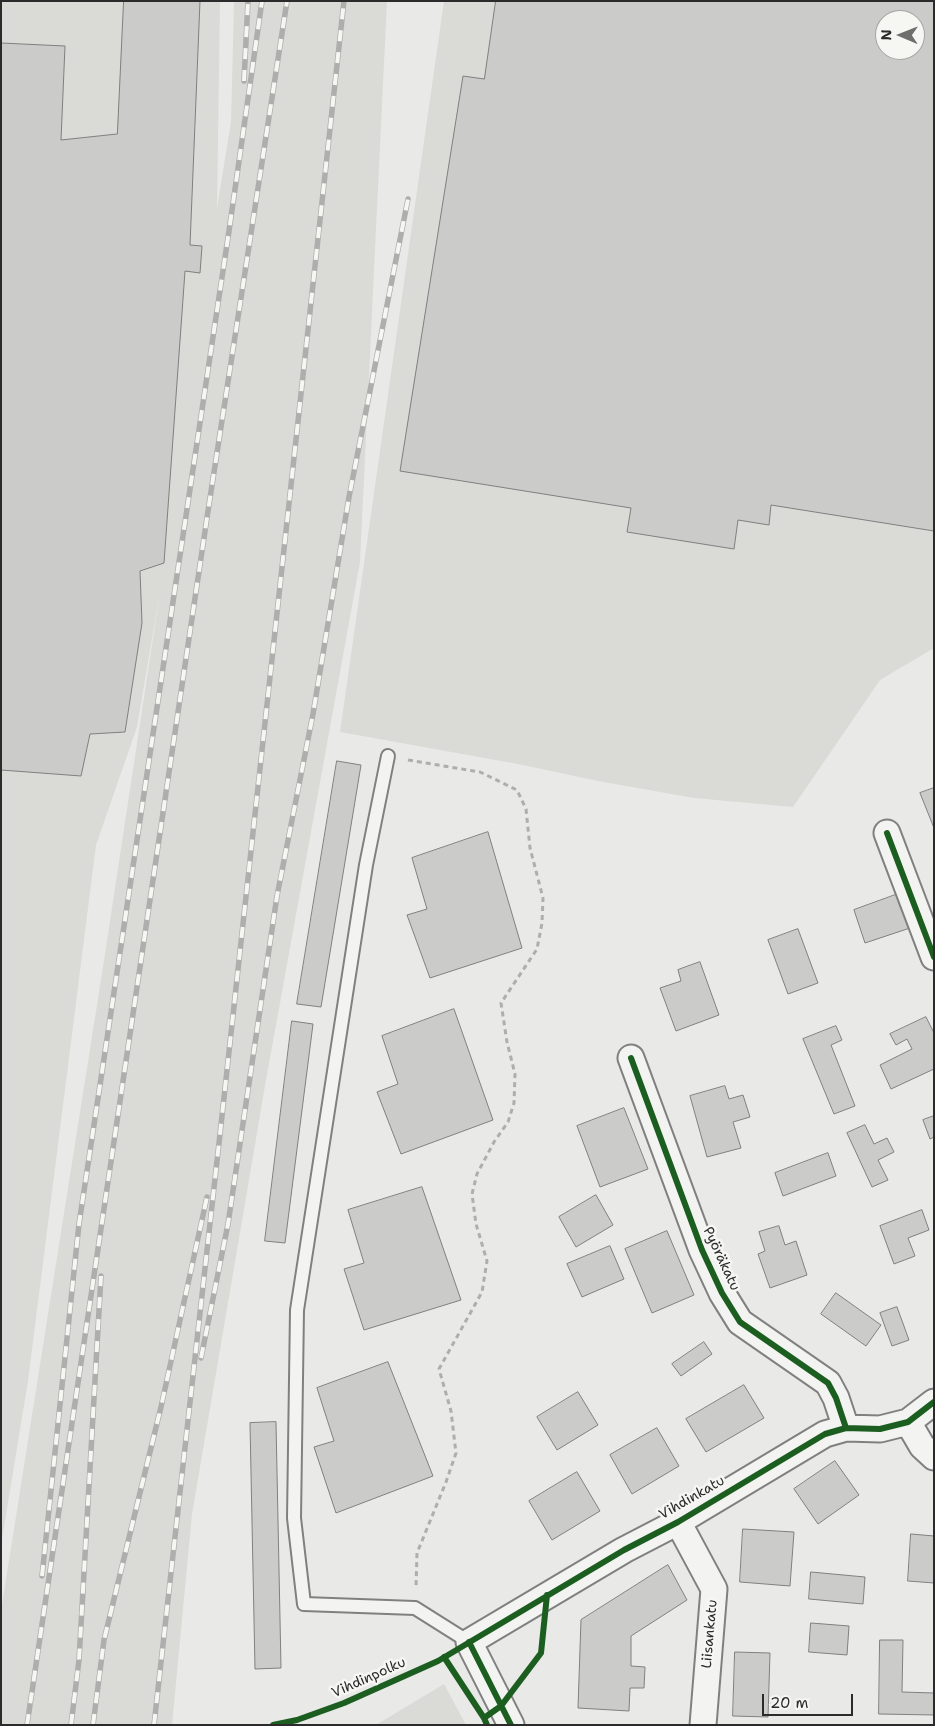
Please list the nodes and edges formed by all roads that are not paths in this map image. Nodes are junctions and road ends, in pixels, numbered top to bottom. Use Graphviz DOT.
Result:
graph roads {
  1 [pos="388,756"];
  2 [pos="887,832"];
  3 [pos="934,957"];
  4 [pos="631,1058"];
  5 [pos="934,1402"];
  6 [pos="908,1422"];
  7 [pos="846,1428"];
  8 [pos="934,1457"];
  9 [pos="678,1522"];
  10 [pos="469,1642"];
  11 [pos="511,1725"];
  12 [pos="703,1725"];
  1 -- 10 [label="lane"];
  2 -- 3 [label="street"];
  4 -- 7 [label="street, Pyöräkatu"];
  5 -- 6 [label="street, Vihdinkatu"];
  6 -- 7 [label="street, Vihdinkatu"];
  6 -- 8 [label="street"];
  7 -- 9 [label="street, Vihdinkatu"];
  9 -- 10 [label="street, Vihdinkatu"];
  9 -- 12 [label="street, Liisankatu"];
  10 -- 11 [label="street"];
}
